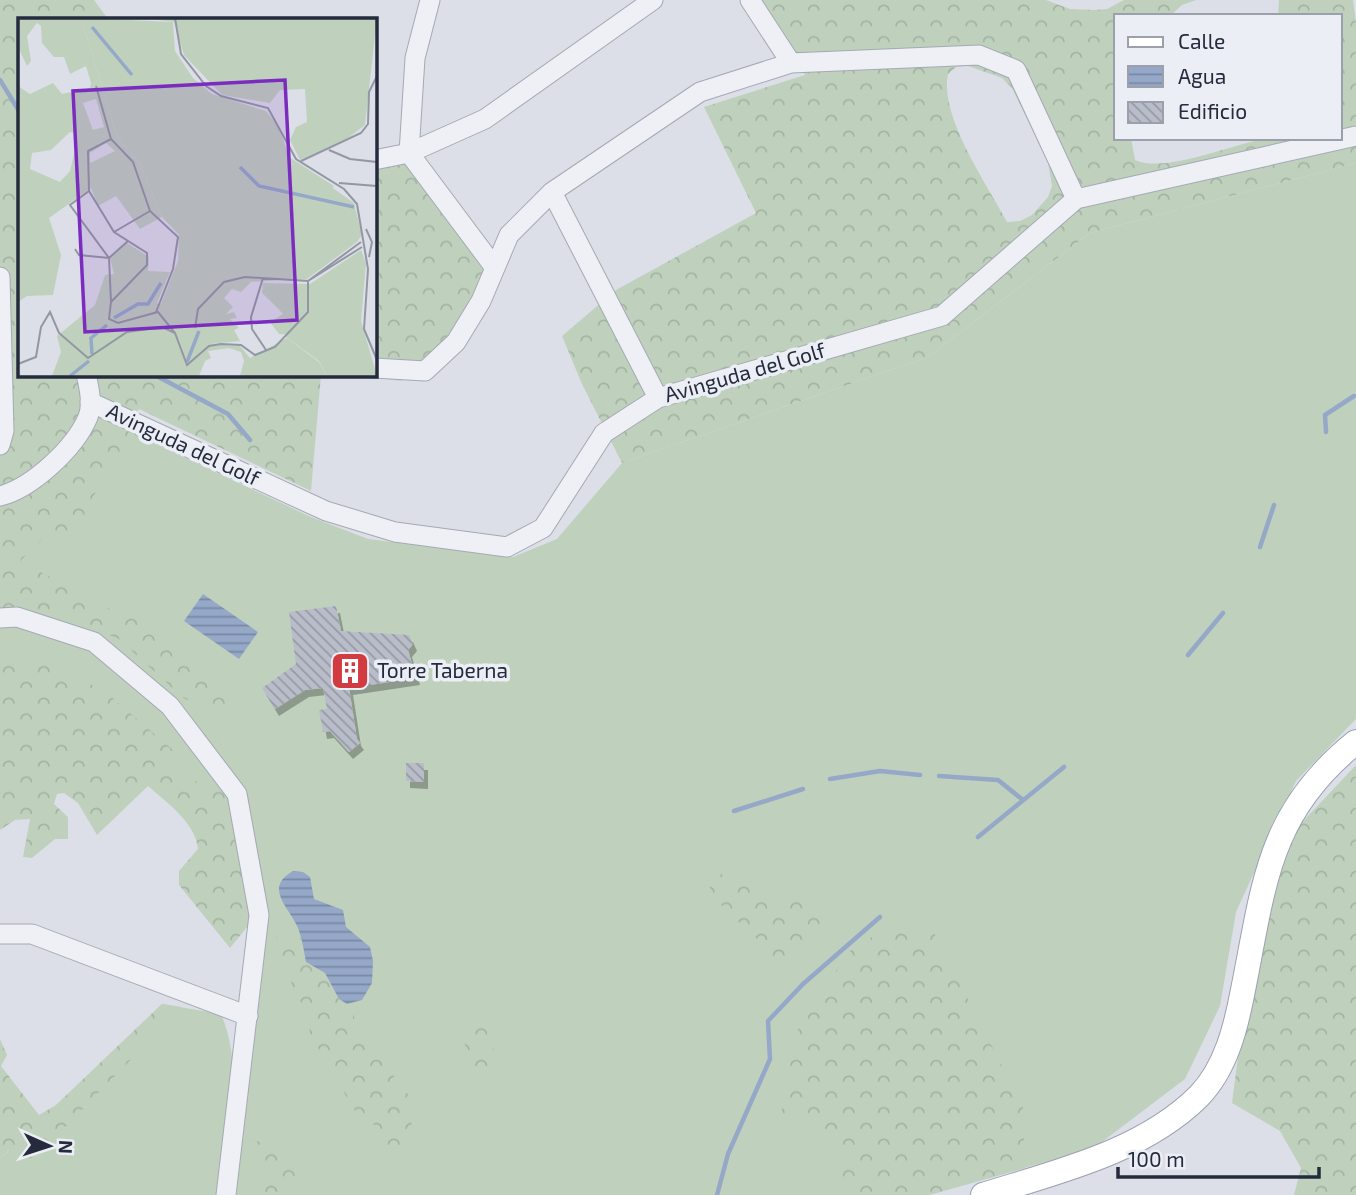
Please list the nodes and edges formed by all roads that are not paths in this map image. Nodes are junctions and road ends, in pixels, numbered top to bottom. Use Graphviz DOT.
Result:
graph roads {
  1 [pos="430,0"];
  2 [pos="653,0"];
  3 [pos="750,0"];
  4 [pos="791,62"];
  5 [pos="1338,140"];
  6 [pos="409,153"];
  7 [pos="376,160"];
  8 [pos="552,192"];
  9 [pos="1076,199"];
  10 [pos="495,268"];
  11 [pos="0,277"];
  12 [pos="376,368"];
  13 [pos="86,376"];
  14 [pos="658,398"];
  15 [pos="90,402"];
  16 [pos="0,445"];
  17 [pos="0,496"];
  18 [pos="0,618"];
  19 [pos="1356,742"];
  20 [pos="0,934"];
  21 [pos="248,1016"];
  22 [pos="226,1195"];
  23 [pos="984,1195"];
  1 -- 6 [label="street"];
  2 -- 6 [label="street"];
  3 -- 4 [label="street"];
  4 -- 8 [label="street"];
  4 -- 9 [label="street"];
  5 -- 9 [label="street, Avinguda del Golf"];
  6 -- 7 [label="street"];
  6 -- 10 [label="street"];
  8 -- 10 [label="street"];
  8 -- 14 [label="street"];
  9 -- 14 [label="street, Avinguda del Golf"];
  10 -- 12 [label="street"];
  11 -- 16 [label="street"];
  13 -- 15 [label="street"];
  14 -- 15 [label="street, Avinguda del Golf"];
  15 -- 17 [label="street"];
  18 -- 21 [label="street"];
  19 -- 23 [label="main road"];
  20 -- 21 [label="street"];
  21 -- 22 [label="street"];
}
